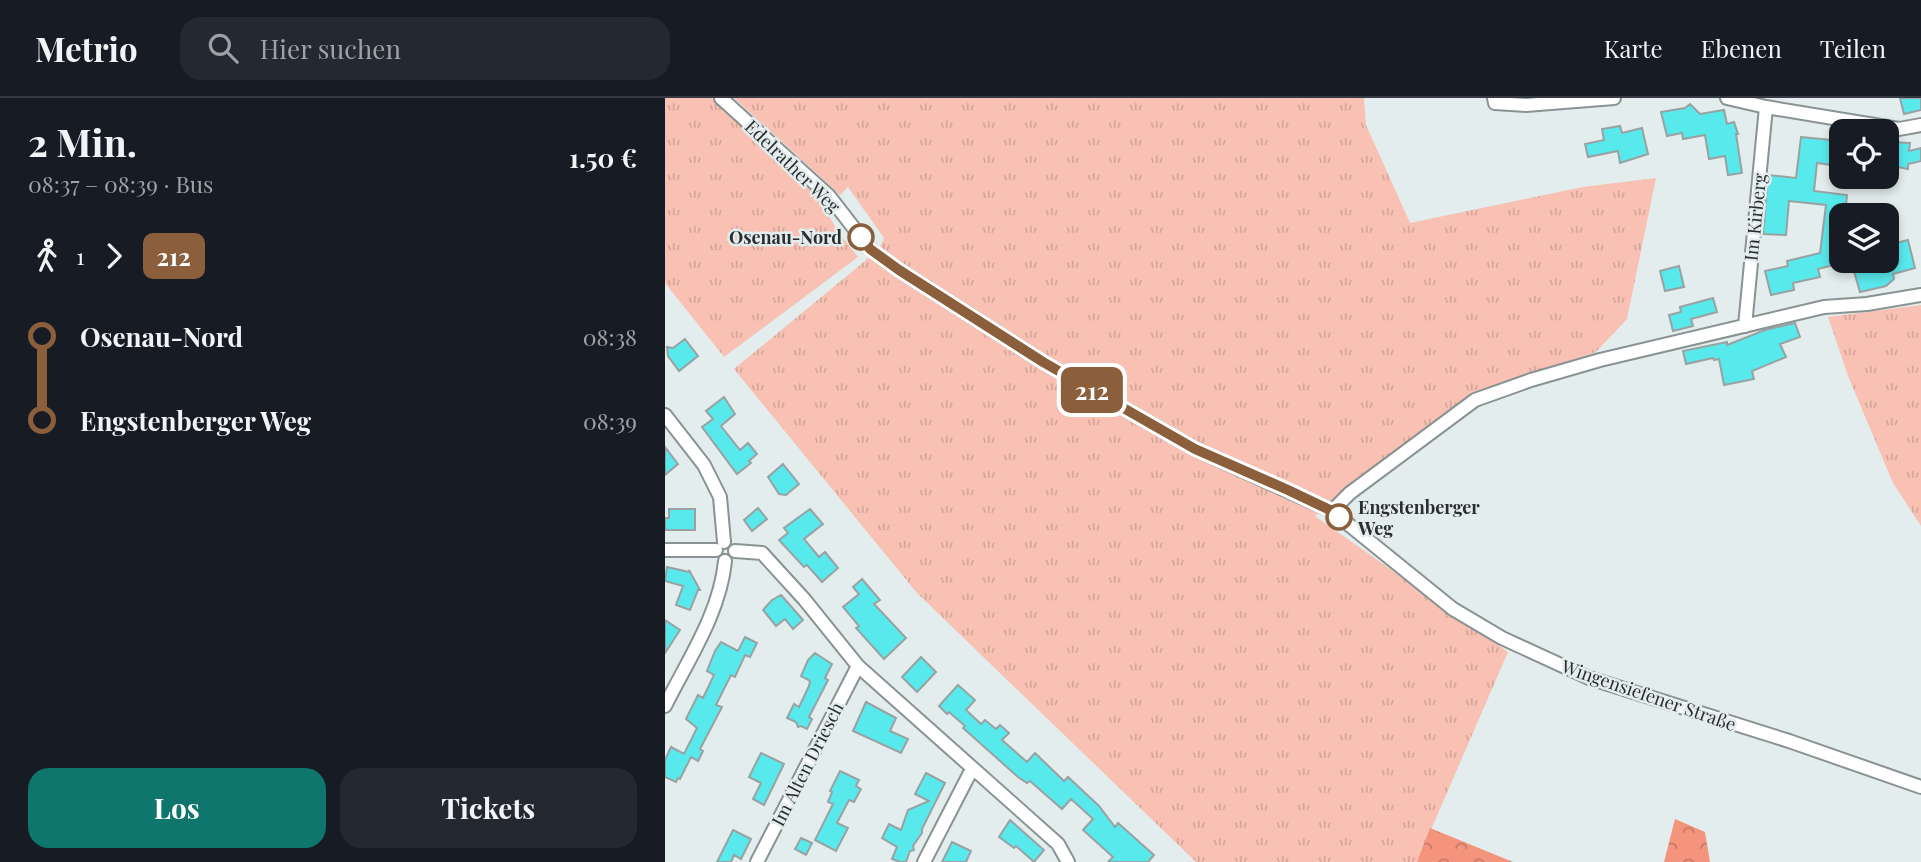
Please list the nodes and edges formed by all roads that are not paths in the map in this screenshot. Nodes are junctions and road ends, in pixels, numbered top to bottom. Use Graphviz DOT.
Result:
graph roads {
  1 [pos="721,98"];
  2 [pos="1494,98"];
  3 [pos="1614,98"];
  4 [pos="1727,98"];
  5 [pos="1766,107"];
  6 [pos="1921,125"];
  7 [pos="1921,295"];
  8 [pos="1745,326"];
  9 [pos="665,415"];
  10 [pos="1332,511"];
  11 [pos="720,546"];
  12 [pos="665,550"];
  13 [pos="735,551"];
  14 [pos="725,561"];
  15 [pos="858,666"];
  16 [pos="665,706"];
  17 [pos="972,769"];
  18 [pos="1921,787"];
  19 [pos="757,862"];
  20 [pos="925,862"];
  21 [pos="1068,862"];
  1 -- 10 [label="street, Edelrather Weg"];
  2 -- 3 [label="street"];
  4 -- 5 [label="street"];
  5 -- 6 [label="street"];
  5 -- 8 [label="street, Im Kirberg"];
  7 -- 8 [label="street"];
  8 -- 10 [label="street"];
  9 -- 11 [label="street"];
  10 -- 18 [label="street, Wingensiefener Straße"];
  11 -- 12 [label="street"];
  11 -- 13 [label="street"];
  11 -- 14 [label="street"];
  13 -- 14 [label="street"];
  13 -- 15 [label="street"];
  14 -- 16 [label="street"];
  15 -- 17 [label="street"];
  15 -- 19 [label="street, Im Alten Driesch"];
  17 -- 20 [label="street"];
  17 -- 21 [label="street"];
}
